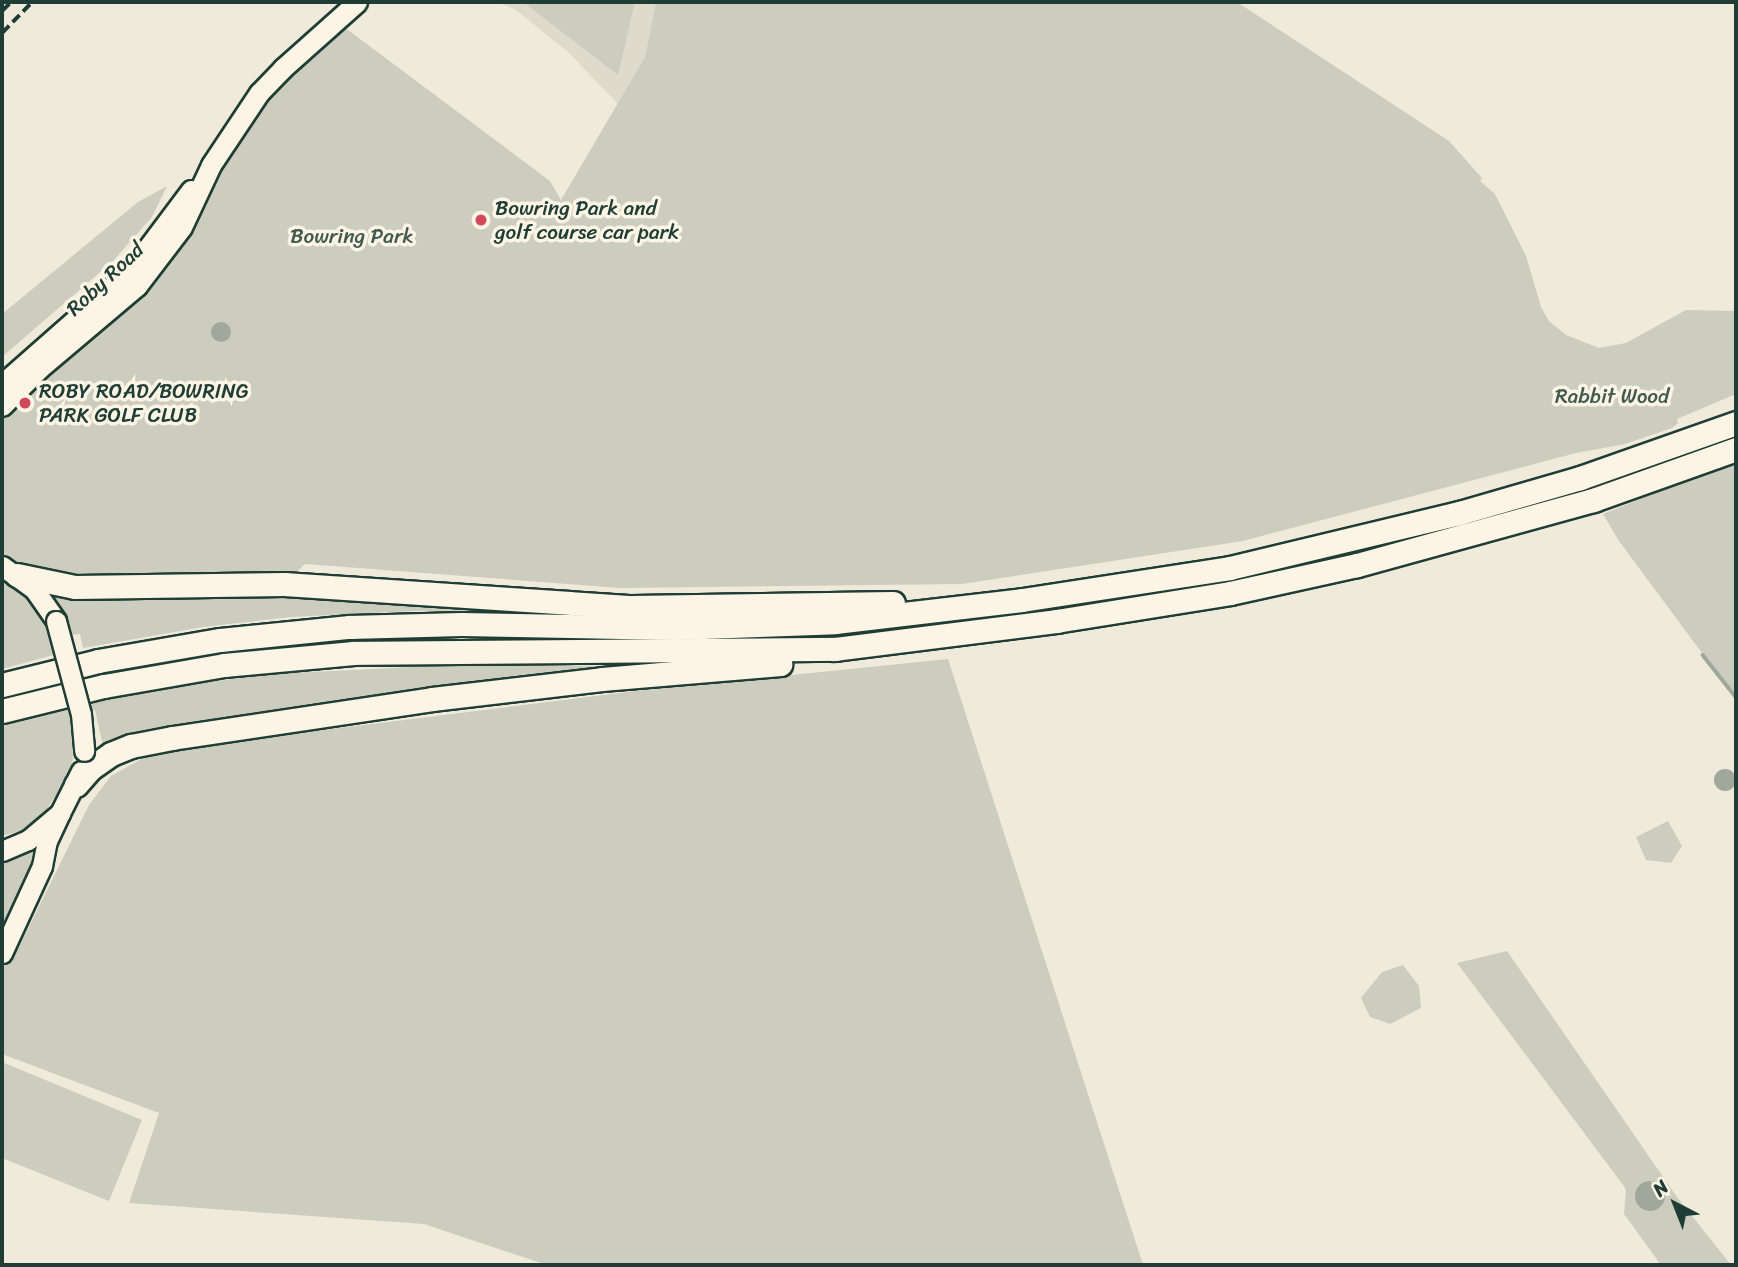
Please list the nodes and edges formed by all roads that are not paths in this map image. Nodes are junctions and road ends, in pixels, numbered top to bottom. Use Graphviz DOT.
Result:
graph roads {
  1 [pos="357,2"];
  2 [pos="211,165"];
  3 [pos="2,384"];
  4 [pos="2,406"];
  5 [pos="1736,423"];
  6 [pos="1736,449"];
  7 [pos="6,568"];
  8 [pos="1022,600"];
  9 [pos="1056,621"];
  10 [pos="2,685"];
  11 [pos="2,711"];
  12 [pos="76,785"];
  13 [pos="60,813"];
  14 [pos="2,851"];
  15 [pos="2,953"];
  1 -- 2 [label="main road, Roby Road"];
  2 -- 3 [label="main road, Roby Road"];
  2 -- 4 [label="main road, Roby Road"];
  5 -- 8 [label="highway"];
  6 -- 9 [label="highway"];
  7 -- 8 [label="highway"];
  7 -- 12 [label="main road, bridge"];
  8 -- 10 [label="highway"];
  9 -- 11 [label="highway"];
  9 -- 12 [label="highway"];
  12 -- 13 [label="main road"];
  13 -- 14 [label="main road"];
  13 -- 15 [label="main road"];
}
